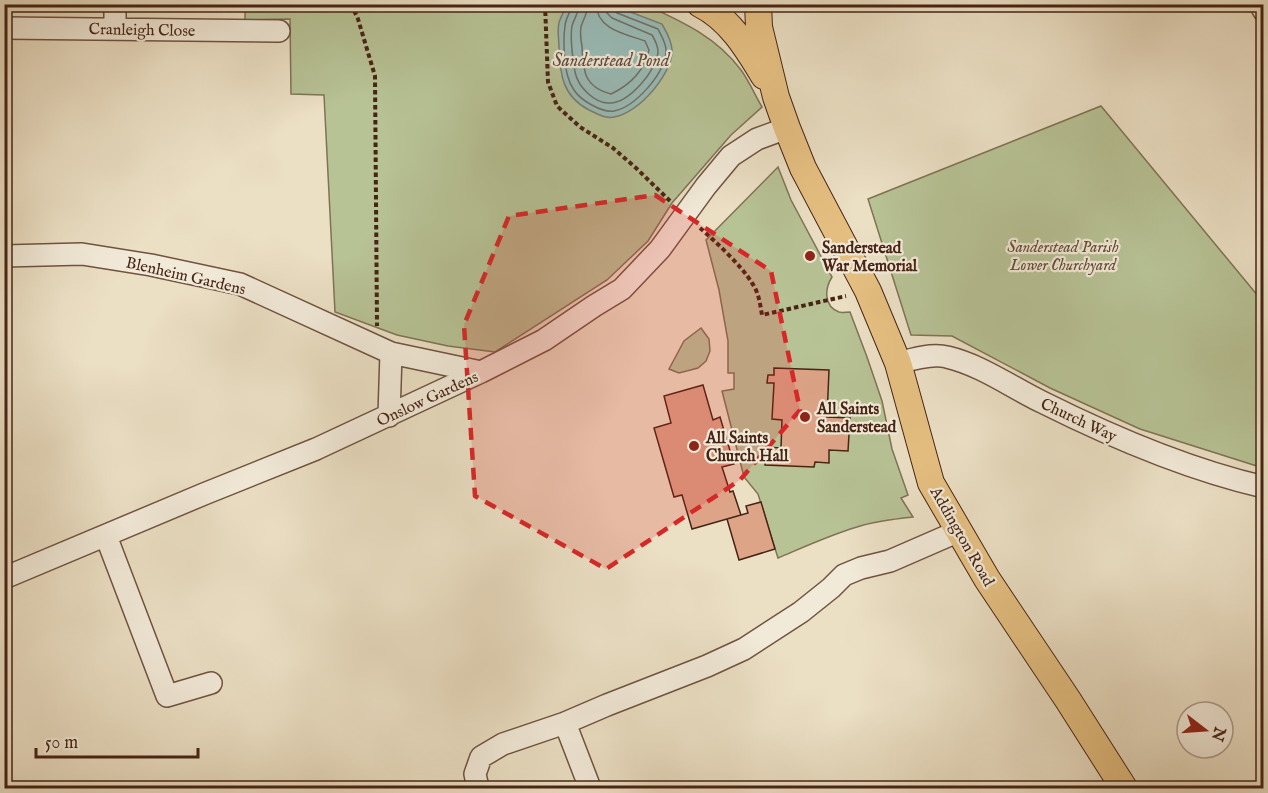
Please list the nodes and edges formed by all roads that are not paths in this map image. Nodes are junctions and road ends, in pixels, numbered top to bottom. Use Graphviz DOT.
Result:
graph roads {
  1 [pos="115,4"];
  2 [pos="700,4"];
  3 [pos="758,4"];
  4 [pos="1260,4"];
  5 [pos="1263,11"];
  6 [pos="4,28"];
  7 [pos="115,28"];
  8 [pos="279,31"];
  9 [pos="776,97"];
  10 [pos="787,128"];
  11 [pos="4,256"];
  12 [pos="391,353"];
  13 [pos="898,363"];
  14 [pos="481,372"];
  15 [pos="389,416"];
  16 [pos="1263,487"];
  17 [pos="958,531"];
  18 [pos="106,536"];
  19 [pos="4,578"];
  20 [pos="211,683"];
  21 [pos="565,723"];
  22 [pos="478,789"];
  23 [pos="590,789"];
  24 [pos="1124,789"];
  1 -- 7 [label="street"];
  2 -- 9 [label="main road"];
  3 -- 9 [label="main road"];
  4 -- 5 [label="street"];
  6 -- 7 [label="street, Cranleigh Close"];
  7 -- 8 [label="street, Cranleigh Close"];
  9 -- 10 [label="main road, Addington Road"];
  10 -- 13 [label="main road, Addington Road"];
  10 -- 14 [label="street, Onslow Gardens"];
  11 -- 12 [label="street, Blenheim Gardens"];
  12 -- 14 [label="street, Blenheim Gardens"];
  12 -- 15 [label="street"];
  13 -- 16 [label="street, Church Way"];
  13 -- 17 [label="main road, Addington Road"];
  14 -- 15 [label="street, Onslow Gardens"];
  15 -- 18 [label="street, Onslow Gardens"];
  17 -- 21 [label="street"];
  17 -- 24 [label="main road, Addington Road"];
  18 -- 19 [label="street, Onslow Gardens"];
  18 -- 20 [label="street"];
  21 -- 22 [label="street"];
  21 -- 23 [label="street"];
}
